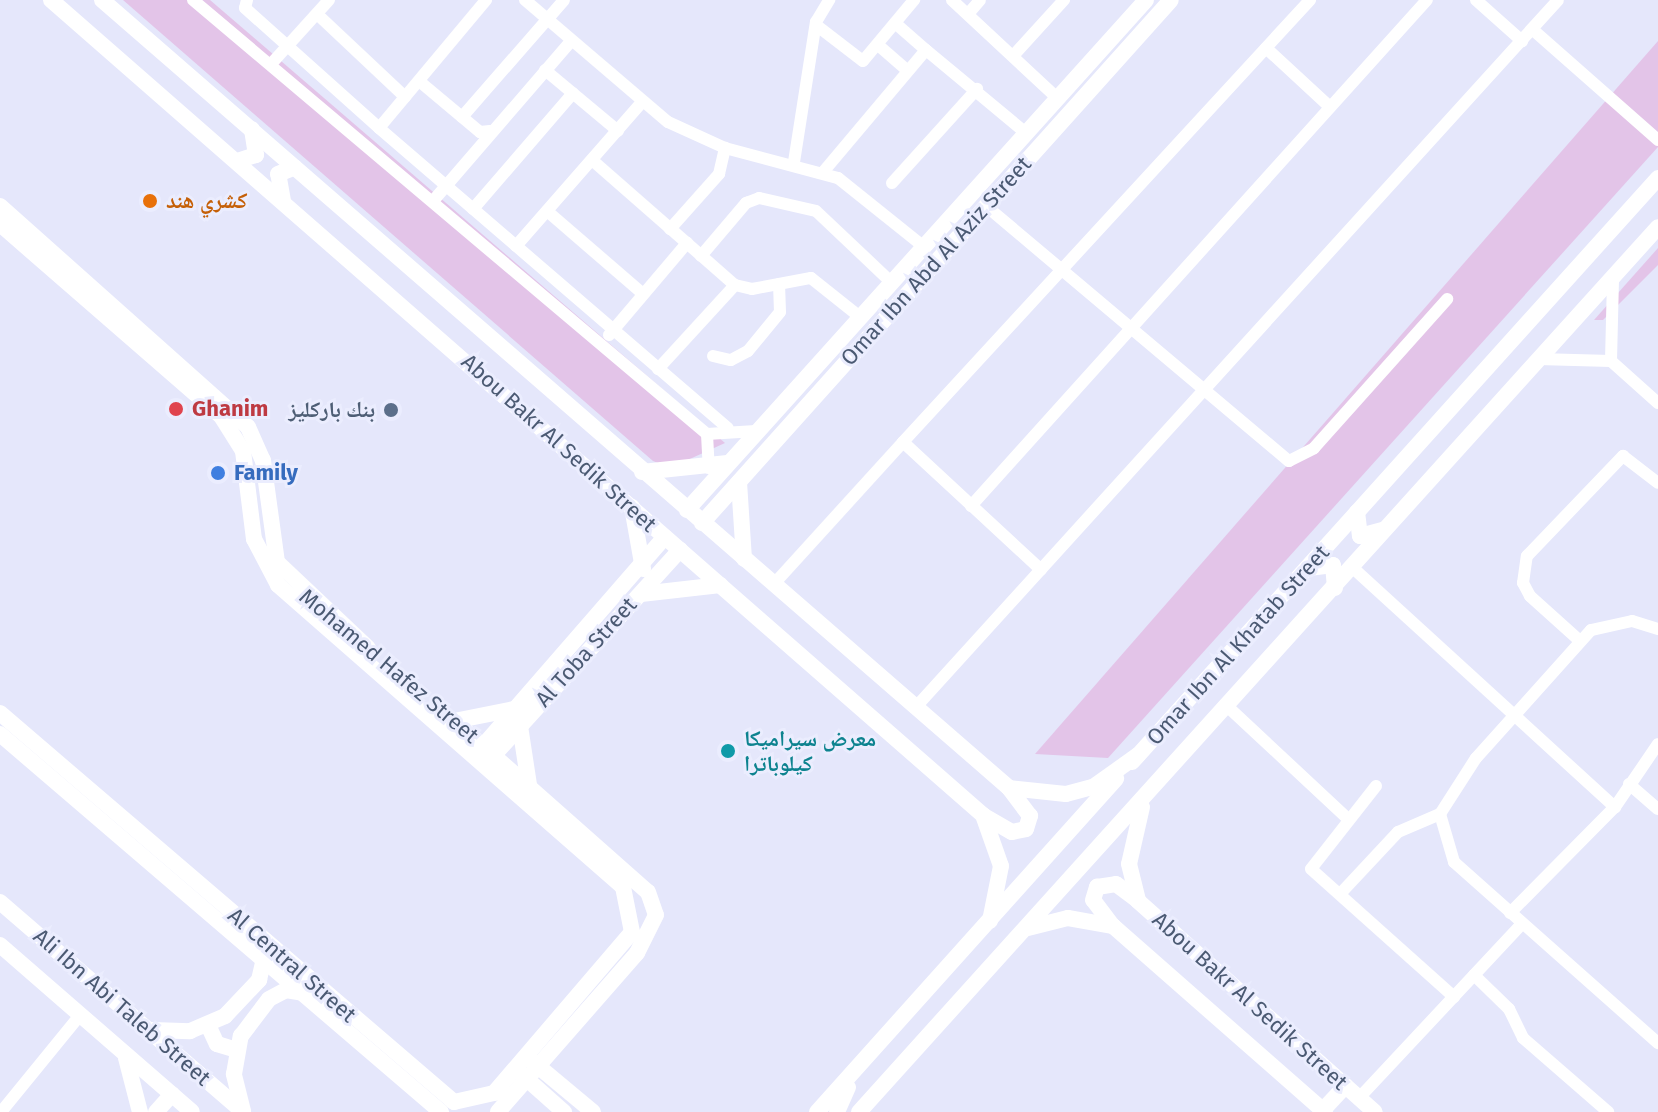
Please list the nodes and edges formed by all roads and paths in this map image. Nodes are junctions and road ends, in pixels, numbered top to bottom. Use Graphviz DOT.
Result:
graph roads {
  1 [pos="51,0"];
  2 [pos="102,0"];
  3 [pos="193,0"];
  4 [pos="247,0"];
  5 [pos="329,0"];
  6 [pos="486,0"];
  7 [pos="525,0"];
  8 [pos="564,0"];
  9 [pos="808,0"];
  10 [pos="829,0"];
  11 [pos="914,0"];
  12 [pos="952,0"];
  13 [pos="980,0"];
  14 [pos="1064,0"];
  15 [pos="1146,0"];
  16 [pos="1171,0"];
  17 [pos="1310,0"];
  18 [pos="1427,0"];
  19 [pos="1476,0"];
  20 [pos="1558,0"];
  21 [pos="820,10"];
  22 [pos="317,14"];
  23 [pos="968,14"];
  24 [pos="547,20"];
  25 [pos="895,23"];
  26 [pos="816,25"];
  27 [pos="1532,29"];
  28 [pos="571,41"];
  29 [pos="1522,41"];
  30 [pos="878,45"];
  31 [pos="1105,46"];
  32 [pos="288,47"];
  33 [pos="1266,48"];
  34 [pos="926,50"];
  35 [pos="1013,56"];
  36 [pos="1118,58"];
  37 [pos="272,63"];
  38 [pos="906,69"];
  39 [pos="545,70"];
  40 [pos="419,81"];
  41 [pos="977,89"];
  42 [pos="573,93"];
  43 [pos="405,97"];
  44 [pos="1057,98"];
  45 [pos="642,102"];
  46 [pos="1330,107"];
  47 [pos="462,117"];
  48 [pos="379,128"];
  49 [pos="252,129"];
  50 [pos="490,131"];
  51 [pos="618,131"];
  52 [pos="1026,133"];
  53 [pos="1658,140"];
  54 [pos="725,148"];
  55 [pos="592,160"];
  56 [pos="237,161"];
  57 [pos="794,162"];
  58 [pos="295,167"];
  59 [pos="824,171"];
  60 [pos="1658,178"];
  61 [pos="892,183"];
  62 [pos="446,187"];
  63 [pos="433,201"];
  64 [pos="283,202"];
  65 [pos="0,206"];
  66 [pos="986,206"];
  67 [pos="473,209"];
  68 [pos="547,211"];
  69 [pos="0,224"];
  70 [pos="1658,227"];
  71 [pos="670,229"];
  72 [pos="687,243"];
  73 [pos="516,246"];
  74 [pos="923,246"];
  75 [pos="701,256"];
  76 [pos="1062,269"];
  77 [pos="1613,277"];
  78 [pos="72,279"];
  79 [pos="891,282"];
  80 [pos="779,284"];
  81 [pos="735,285"];
  82 [pos="643,294"];
  83 [pos="1447,299"];
  84 [pos="860,317"];
  85 [pos="613,330"];
  86 [pos="1132,331"];
  87 [pos="837,342"];
  88 [pos="602,343"];
  89 [pos="853,354"];
  90 [pos="713,356"];
  91 [pos="1538,359"];
  92 [pos="1611,361"];
  93 [pos="658,369"];
  94 [pos="1202,393"];
  95 [pos="1658,403"];
  96 [pos="716,419"];
  97 [pos="728,428"];
  98 [pos="756,431"];
  99 [pos="706,433"];
  100 [pos="903,442"];
  101 [pos="719,468"];
  102 [pos="642,472"];
  103 [pos="1658,483"];
  104 [pos="736,485"];
  105 [pos="631,505"];
  106 [pos="971,506"];
  107 [pos="687,510"];
  108 [pos="1357,512"];
  109 [pos="702,523"];
  110 [pos="1389,527"];
  111 [pos="665,537"];
  112 [pos="680,550"];
  113 [pos="744,559"];
  114 [pos="639,566"];
  115 [pos="1308,568"];
  116 [pos="1353,568"];
  117 [pos="1041,570"];
  118 [pos="653,578"];
  119 [pos="720,585"];
  120 [pos="773,585"];
  121 [pos="1335,588"];
  122 [pos="636,597"];
  123 [pos="1658,629"];
  124 [pos="1580,641"];
  125 [pos="1228,707"];
  126 [pos="516,708"];
  127 [pos="915,708"];
  128 [pos="0,713"];
  129 [pos="1513,716"];
  130 [pos="454,721"];
  131 [pos="520,726"];
  132 [pos="0,734"];
  133 [pos="1658,744"];
  134 [pos="488,750"];
  135 [pos="1138,755"];
  136 [pos="1629,784"];
  137 [pos="1376,786"];
  138 [pos="530,787"];
  139 [pos="1009,788"];
  140 [pos="1148,794"];
  141 [pos="1615,807"];
  142 [pos="1658,809"];
  143 [pos="1440,814"];
  144 [pos="983,815"];
  145 [pos="1348,819"];
  146 [pos="1340,894"];
  147 [pos="1138,901"];
  148 [pos="0,902"];
  149 [pos="1510,913"];
  150 [pos="990,921"];
  151 [pos="1522,924"];
  152 [pos="1113,926"];
  153 [pos="1027,928"];
  154 [pos="0,945"];
  155 [pos="264,958"];
  156 [pos="1474,975"];
  157 [pos="254,985"];
  158 [pos="306,995"];
  159 [pos="1454,997"];
  160 [pos="269,999"];
  161 [pos="587,1002"];
  162 [pos="80,1015"];
  163 [pos="208,1025"];
  164 [pos="152,1030"];
  165 [pos="356,1030"];
  166 [pos="1658,1043"];
  167 [pos="237,1050"];
  168 [pos="124,1053"];
  169 [pos="390,1059"];
  170 [pos="534,1062"];
  171 [pos="855,1067"];
  172 [pos="522,1075"];
  173 [pos="1345,1086"];
  174 [pos="881,1089"];
  175 [pos="172,1094"];
  176 [pos="1359,1098"];
  177 [pos="188,1111"];
  178 [pos="1324,1111"];
  179 [pos="1,1112"];
  180 [pos="140,1112"];
  181 [pos="156,1112"];
  182 [pos="244,1112"];
  183 [pos="441,1112"];
  184 [pos="498,1112"];
  185 [pos="564,1112"];
  186 [pos="593,1112"];
  187 [pos="817,1112"];
  188 [pos="837,1112"];
  189 [pos="851,1112"];
  190 [pos="859,1112"];
  191 [pos="1375,1112"];
  192 [pos="1608,1112"];
  1 -- 56 [label="street, Abou Bakr Al Sedik Street"];
  2 -- 49 [label="street, Abou Bakr Al Sedik Street"];
  3 -- 37 [label="street"];
  4 -- 32 [label="street"];
  5 -- 22 [label="street"];
  6 -- 40 [label="street"];
  7 -- 24 [label="street"];
  8 -- 24 [label="street"];
  9 -- 21 [label="street"];
  10 -- 21 [label="street"];
  11 -- 25 [label="street"];
  12 -- 23 [label="street"];
  13 -- 23 [label="street"];
  14 -- 35 [label="street"];
  15 -- 31 [label="street, Omar Ibn Abd Al Aziz Street"];
  16 -- 36 [label="street, Omar Ibn Abd Al Aziz Street"];
  17 -- 33 [label="street"];
  18 -- 46 [label="street"];
  19 -- 29 [label="street"];
  20 -- 27 [label="street"];
  21 -- 26 [label="street"];
  22 -- 32 [label="street"];
  22 -- 43 [label="street"];
  23 -- 35 [label="street"];
  24 -- 28 [label="street"];
  24 -- 47 [label="street"];
  25 -- 30 [label="street"];
  25 -- 34 [label="street"];
  26 -- 30 [label="street"];
  26 -- 57 [label="street"];
  27 -- 29 [label="street"];
  27 -- 53 [label="street"];
  28 -- 39 [label="street"];
  28 -- 45 [label="street"];
  29 -- 94 [label="street"];
  30 -- 38 [label="street"];
  31 -- 36 [label="street"];
  31 -- 44 [label="street, Omar Ibn Abd Al Aziz Street"];
  32 -- 37 [label="street"];
  32 -- 48 [label="street"];
  33 -- 46 [label="street"];
  33 -- 76 [label="street"];
  34 -- 38 [label="street"];
  34 -- 41 [label="street"];
  35 -- 44 [label="street"];
  36 -- 66 [label="street, Omar Ibn Abd Al Aziz Street"];
  37 -- 63 [label="street"];
  38 -- 59 [label="street"];
  39 -- 42 [label="street"];
  39 -- 50 [label="street"];
  40 -- 43 [label="street"];
  40 -- 47 [label="street"];
  41 -- 52 [label="street"];
  41 -- 61 [label="street"];
  42 -- 51 [label="street"];
  42 -- 67 [label="street"];
  43 -- 48 [label="street"];
  44 -- 52 [label="street, Omar Ibn Abd Al Aziz Street"];
  45 -- 51 [label="street"];
  45 -- 54 [label="street"];
  46 -- 86 [label="street"];
  47 -- 50 [label="street"];
  48 -- 62 [label="street"];
  49 -- 56 [label="street"];
  49 -- 58 [label="street, Abou Bakr Al Sedik Street"];
  50 -- 62 [label="street"];
  51 -- 55 [label="street"];
  52 -- 74 [label="street, Omar Ibn Abd Al Aziz Street"];
  54 -- 57 [label="street"];
  54 -- 71 [label="street"];
  55 -- 68 [label="street"];
  55 -- 71 [label="street"];
  56 -- 64 [label="street, Abou Bakr Al Sedik Street"];
  57 -- 59 [label="street"];
  58 -- 64 [label="street"];
  58 -- 102 [label="street, Abou Bakr Al Sedik Street"];
  59 -- 74 [label="street"];
  60 -- 108 [label="street, Omar Ibn Al Khatab Street"];
  62 -- 63 [label="street"];
  62 -- 67 [label="street"];
  63 -- 88 [label="street"];
  64 -- 105 [label="street, Abou Bakr Al Sedik Street"];
  65 -- 78 [label="street, Mohamed Hafez Street"];
  66 -- 76 [label="street"];
  66 -- 89 [label="street, Omar Ibn Abd Al Aziz Street"];
  67 -- 73 [label="street"];
  68 -- 73 [label="street"];
  68 -- 82 [label="street"];
  69 -- 78 [label="street, Mohamed Hafez Street"];
  70 -- 77 [label="street, Omar Ibn Al Khatab Street"];
  71 -- 72 [label="street"];
  72 -- 75 [label="street"];
  72 -- 82 [label="street"];
  73 -- 85 [label="street"];
  74 -- 79 [label="street, Omar Ibn Abd Al Aziz Street"];
  75 -- 79 [label="street"];
  75 -- 81 [label="street"];
  76 -- 86 [label="street"];
  76 -- 100 [label="street"];
  77 -- 91 [label="street, Omar Ibn Al Khatab Street"];
  77 -- 92 [label="street"];
  78 -- 130 [label="street, Mohamed Hafez Street"];
  78 -- 161 [label="street, Mohamed Hafez Street"];
  79 -- 84 [label="street, Omar Ibn Abd Al Aziz Street"];
  80 -- 81 [label="street"];
  80 -- 84 [label="street"];
  80 -- 90 [label="street"];
  81 -- 93 [label="street"];
  82 -- 85 [label="street"];
  83 -- 94 [label="street"];
  84 -- 87 [label="street, Omar Ibn Abd Al Aziz Street"];
  85 -- 88 [label="street"];
  85 -- 93 [label="street"];
  86 -- 94 [label="street"];
  86 -- 106 [label="street"];
  87 -- 89 [label="street"];
  87 -- 98 [label="street, Omar Ibn Abd Al Aziz Street"];
  88 -- 99 [label="street"];
  89 -- 104 [label="street, Omar Ibn Abd Al Aziz Street"];
  91 -- 92 [label="street"];
  91 -- 110 [label="street, Omar Ibn Al Khatab Street"];
  92 -- 95 [label="street"];
  93 -- 96 [label="street"];
  94 -- 117 [label="street"];
  96 -- 97 [label="street"];
  96 -- 99 [label="street"];
  98 -- 99 [label="street"];
  98 -- 101 [label="street, Omar Ibn Abd Al Aziz Street"];
  99 -- 101 [label="street"];
  100 -- 106 [label="street"];
  100 -- 120 [label="street"];
  101 -- 102 [label="street"];
  101 -- 104 [label="street"];
  101 -- 107 [label="street, Omar Ibn Abd Al Aziz Street"];
  102 -- 107 [label="street, Abou Bakr Al Sedik Street"];
  103 -- 124 [label="street"];
  104 -- 109 [label="street, Omar Ibn Abd Al Aziz Street"];
  104 -- 113 [label="street"];
  105 -- 111 [label="street, Abou Bakr Al Sedik Street"];
  105 -- 114 [label="street"];
  106 -- 117 [label="street"];
  107 -- 109 [label="street, Abou Bakr Al Sedik Street"];
  108 -- 110 [label="street"];
  108 -- 115 [label="street, Omar Ibn Al Khatab Street"];
  109 -- 113 [label="street, Abou Bakr Al Sedik Street"];
  110 -- 116 [label="street, Omar Ibn Al Khatab Street"];
  111 -- 112 [label="street, Abou Bakr Al Sedik Street"];
  111 -- 114 [label="street, Al Toba Street"];
  112 -- 118 [label="street, Al Toba Street"];
  112 -- 119 [label="street, Abou Bakr Al Sedik Street"];
  113 -- 120 [label="street, Abou Bakr Al Sedik Street"];
  114 -- 118 [label="street"];
  114 -- 126 [label="street, Al Toba Street"];
  115 -- 121 [label="street"];
  115 -- 135 [label="street, Omar Ibn Al Khatab Street"];
  116 -- 121 [label="street, Omar Ibn Al Khatab Street"];
  116 -- 129 [label="street"];
  117 -- 127 [label="street"];
  118 -- 122 [label="street, Al Toba Street"];
  119 -- 122 [label="street"];
  119 -- 144 [label="street, Abou Bakr Al Sedik Street"];
  120 -- 127 [label="street, Abou Bakr Al Sedik Street"];
  121 -- 125 [label="street, Omar Ibn Al Khatab Street"];
  122 -- 131 [label="street, Al Toba Street"];
  123 -- 124 [label="street"];
  124 -- 129 [label="street"];
  125 -- 140 [label="street, Omar Ibn Al Khatab Street"];
  125 -- 145 [label="street"];
  126 -- 130 [label="street"];
  126 -- 134 [label="street, Al Toba Street"];
  127 -- 139 [label="street, Abou Bakr Al Sedik Street"];
  128 -- 165 [label="street, Al Central Street"];
  129 -- 141 [label="street"];
  129 -- 143 [label="street"];
  130 -- 134 [label="street, Mohamed Hafez Street"];
  131 -- 134 [label="street, Al Toba Street"];
  131 -- 138 [label="street"];
  132 -- 155 [label="street, Al Central Street"];
  133 -- 136 [label="street"];
  134 -- 138 [label="street, Mohamed Hafez Street"];
  135 -- 139 [label="street"];
  135 -- 150 [label="street, Omar Ibn Al Khatab Street"];
  136 -- 141 [label="street"];
  136 -- 142 [label="street"];
  137 -- 145 [label="street"];
  138 -- 161 [label="street, Mohamed Hafez Street"];
  139 -- 144 [label="street, Abou Bakr Al Sedik Street"];
  140 -- 147 [label="street, Abou Bakr Al Sedik Street"];
  140 -- 153 [label="street, Omar Ibn Al Khatab Street"];
  141 -- 149 [label="street"];
  143 -- 146 [label="street"];
  143 -- 149 [label="street"];
  144 -- 150 [label="street, Abou Bakr Al Sedik Street"];
  145 -- 146 [label="street"];
  146 -- 159 [label="street"];
  147 -- 152 [label="street"];
  147 -- 173 [label="street, Abou Bakr Al Sedik Street"];
  148 -- 164 [label="street, Ali Ibn Abi Taleb Street"];
  149 -- 151 [label="street"];
  150 -- 171 [label="street, Omar Ibn Al Khatab Street"];
  151 -- 156 [label="street"];
  151 -- 166 [label="street"];
  152 -- 153 [label="street"];
  152 -- 178 [label="street, Abou Bakr Al Sedik Street"];
  153 -- 174 [label="street, Omar Ibn Al Khatab Street"];
  154 -- 162 [label="street, Ali Ibn Abi Taleb Street"];
  155 -- 157 [label="street"];
  155 -- 158 [label="street, Al Central Street"];
  156 -- 159 [label="street"];
  156 -- 192 [label="street"];
  157 -- 160 [label="street"];
  157 -- 163 [label="street"];
  158 -- 160 [label="street"];
  158 -- 165 [label="street, Al Central Street"];
  159 -- 176 [label="street"];
  160 -- 167 [label="street"];
  161 -- 170 [label="street, Al Central Street"];
  162 -- 168 [label="street, Ali Ibn Abi Taleb Street"];
  162 -- 179 [label="street"];
  163 -- 164 [label="street"];
  163 -- 167 [label="street"];
  164 -- 182 [label="street, Ali Ibn Abi Taleb Street"];
  165 -- 169 [label="street, Al Central Street"];
  167 -- 182 [label="street"];
  168 -- 175 [label="street, Ali Ibn Abi Taleb Street"];
  168 -- 180 [label="street"];
  169 -- 172 [label="street, Al Central Street"];
  169 -- 183 [label="street, Al Central Street"];
  170 -- 172 [label="street, Al Central Street"];
  170 -- 186 [label="street"];
  171 -- 187 [label="street, Omar Ibn Al Khatab Street"];
  171 -- 188 [label="street"];
  172 -- 184 [label="street, Al Central Street"];
  172 -- 185 [label="street"];
  173 -- 176 [label="street, Abou Bakr Al Sedik Street"];
  173 -- 178 [label="street"];
  174 -- 189 [label="street"];
  174 -- 190 [label="street, Omar Ibn Al Khatab Street"];
  175 -- 177 [label="street, Ali Ibn Abi Taleb Street"];
  175 -- 181 [label="street"];
  176 -- 191 [label="street, Abou Bakr Al Sedik Street"];
}
